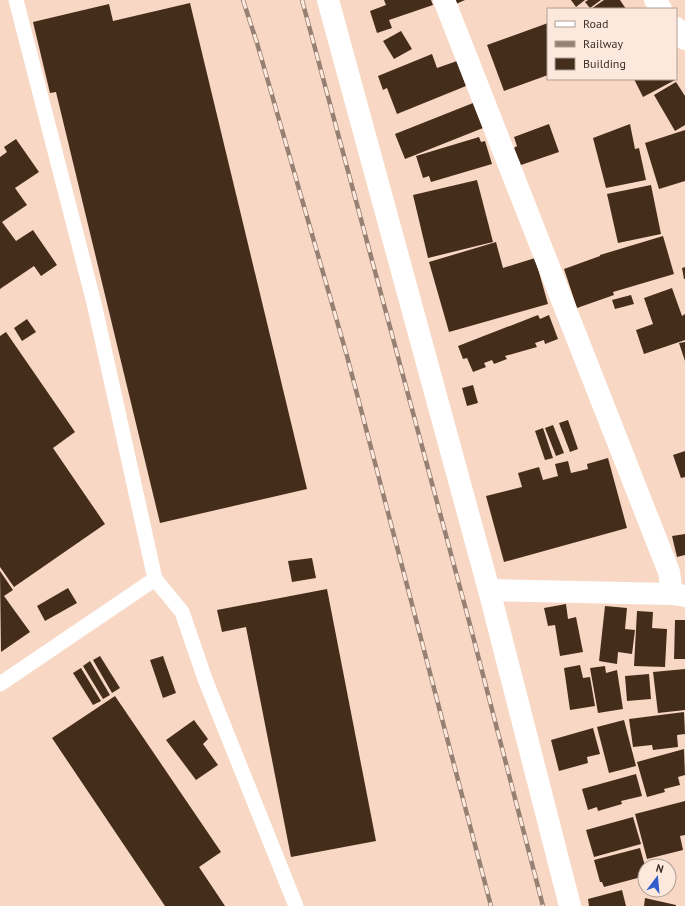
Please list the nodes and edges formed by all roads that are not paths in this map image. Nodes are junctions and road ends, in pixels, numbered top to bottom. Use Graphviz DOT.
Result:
graph roads {
  1 [pos="16,0"];
  2 [pos="328,0"];
  3 [pos="444,0"];
  4 [pos="654,0"];
  5 [pos="660,8"];
  6 [pos="155,579"];
  7 [pos="489,590"];
  8 [pos="679,595"];
  9 [pos="0,684"];
  10 [pos="296,906"];
  11 [pos="570,906"];
  1 -- 6 [label="lane"];
  2 -- 7 [label="street"];
  3 -- 8 [label="street"];
  4 -- 5 [label="street"];
  6 -- 9 [label="lane"];
  6 -- 10 [label="lane"];
  7 -- 8 [label="street"];
  7 -- 11 [label="street"];
}
